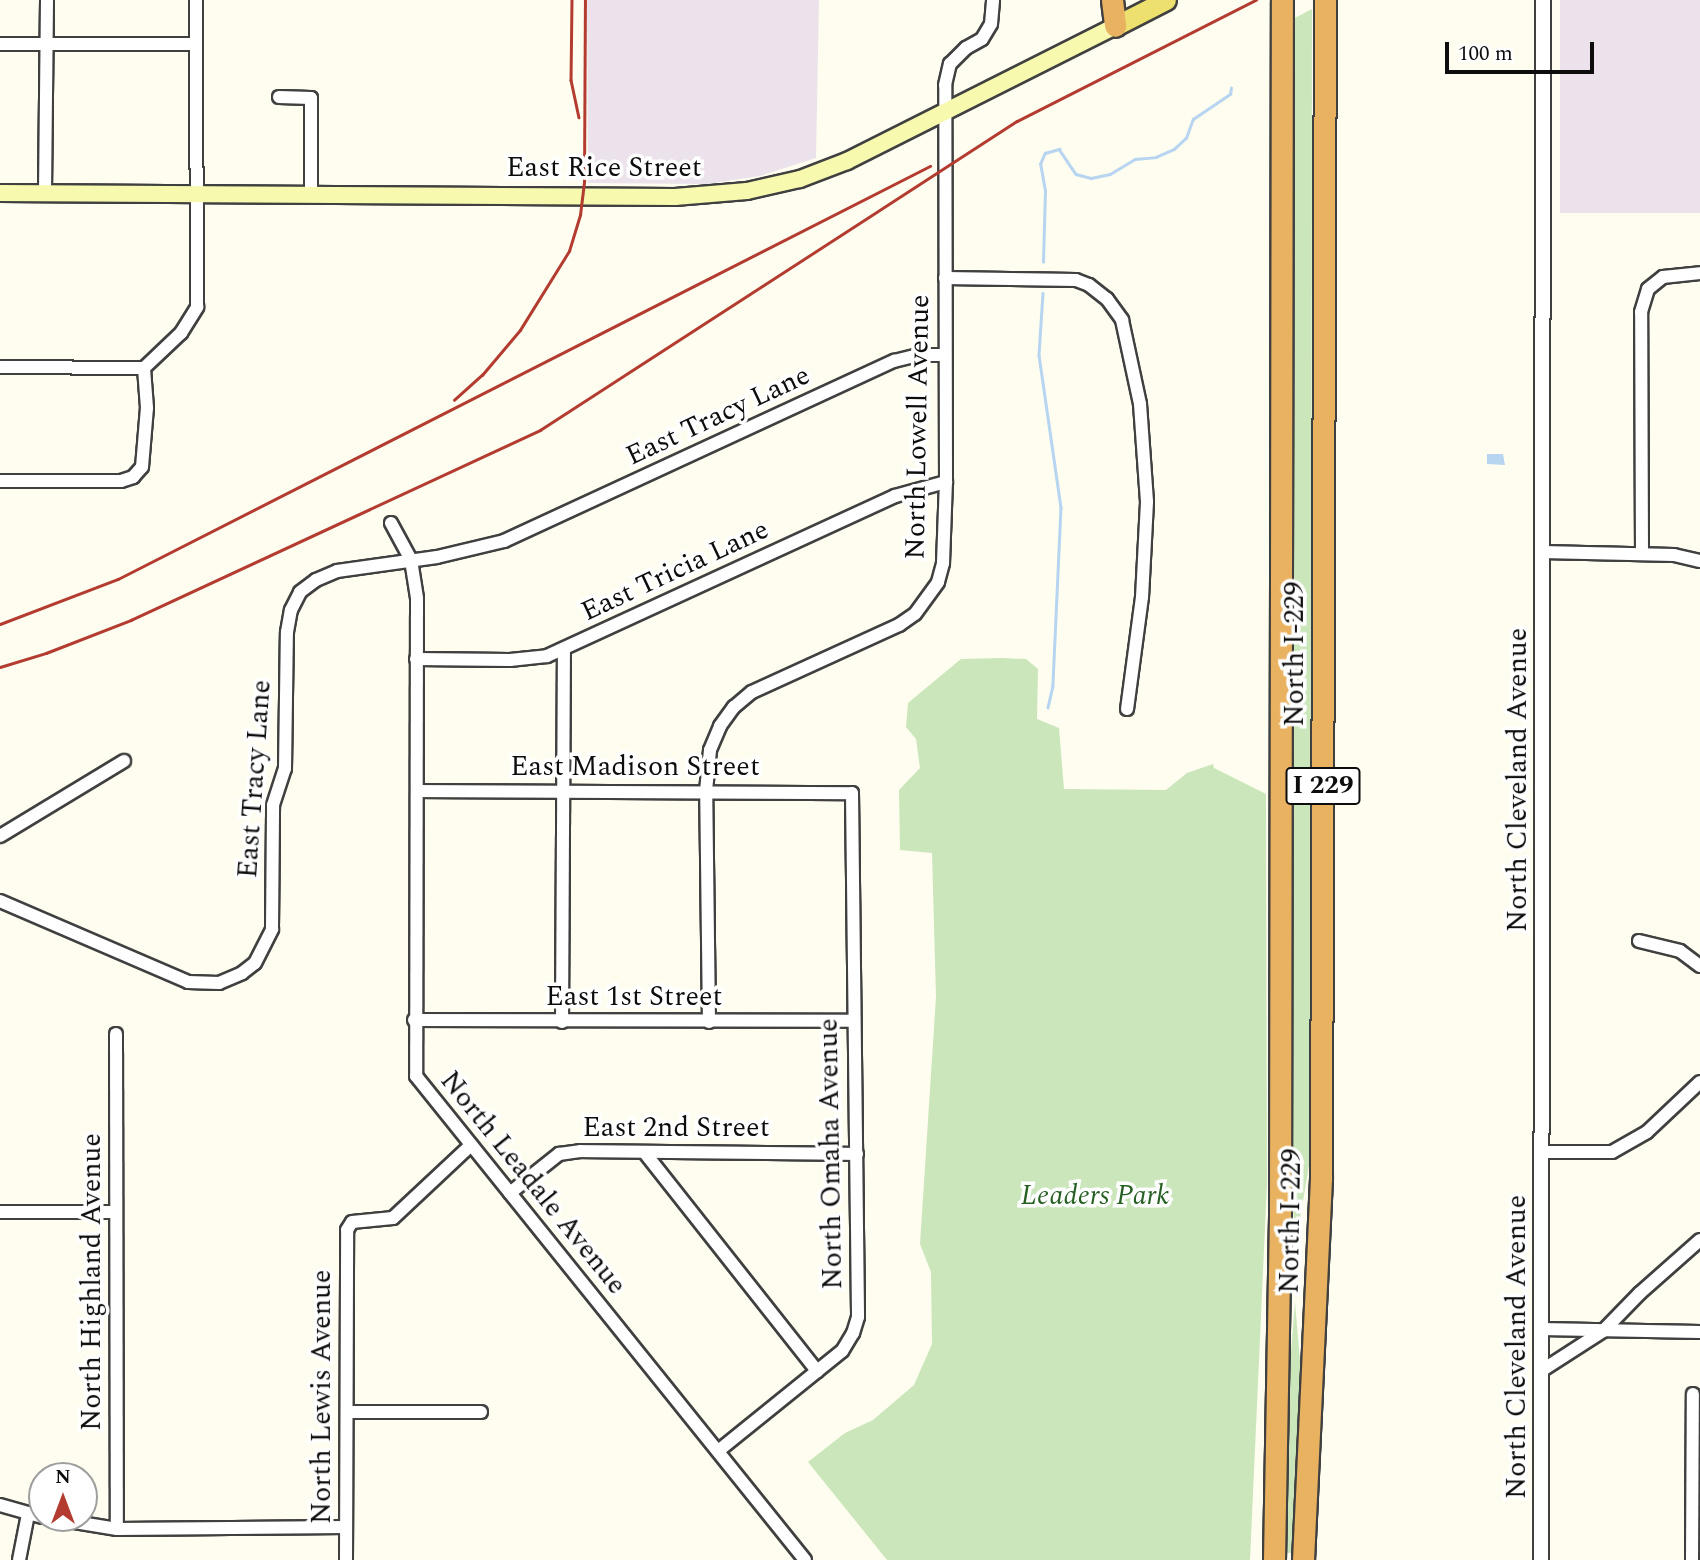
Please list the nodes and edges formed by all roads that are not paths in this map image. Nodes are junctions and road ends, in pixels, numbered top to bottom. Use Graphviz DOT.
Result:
graph roads {
  1 [pos="47,0"];
  2 [pos="196,0"];
  3 [pos="993,0"];
  4 [pos="1112,0"];
  5 [pos="1166,0"];
  6 [pos="1282,0"];
  7 [pos="1542,0"];
  8 [pos="1325,5"];
  9 [pos="1121,15"];
  10 [pos="0,44"];
  11 [pos="47,44"];
  12 [pos="197,44"];
  13 [pos="279,97"];
  14 [pos="945,111"];
  15 [pos="45,192"];
  16 [pos="0,193"];
  17 [pos="197,195"];
  18 [pos="311,195"];
  19 [pos="1700,273"];
  20 [pos="945,278"];
  21 [pos="945,355"];
  22 [pos="0,367"];
  23 [pos="144,368"];
  24 [pos="0,481"];
  25 [pos="946,482"];
  26 [pos="391,523"];
  27 [pos="1542,552"];
  28 [pos="1642,554"];
  29 [pos="411,560"];
  30 [pos="1700,561"];
  31 [pos="564,649"];
  32 [pos="416,659"];
  33 [pos="1127,709"];
  34 [pos="124,761"];
  35 [pos="417,791"];
  36 [pos="706,791"];
  37 [pos="563,792"];
  38 [pos="852,793"];
  39 [pos="0,836"];
  40 [pos="0,901"];
  41 [pos="1639,941"];
  42 [pos="1700,966"];
  43 [pos="414,1020"];
  44 [pos="854,1021"];
  45 [pos="562,1022"];
  46 [pos="709,1022"];
  47 [pos="116,1034"];
  48 [pos="1700,1082"];
  49 [pos="471,1145"];
  50 [pos="1542,1152"];
  51 [pos="645,1153"];
  52 [pos="857,1154"];
  53 [pos="510,1193"];
  54 [pos="0,1212"];
  55 [pos="116,1212"];
  56 [pos="1700,1240"];
  57 [pos="1542,1329"];
  58 [pos="1603,1331"];
  59 [pos="1700,1332"];
  60 [pos="817,1371"];
  61 [pos="1542,1371"];
  62 [pos="1693,1394"];
  63 [pos="348,1412"];
  64 [pos="481,1412"];
  65 [pos="718,1451"];
  66 [pos="0,1505"];
  67 [pos="28,1514"];
  68 [pos="98,1526"];
  69 [pos="346,1527"];
  70 [pos="117,1529"];
  71 [pos="19,1560"];
  72 [pos="346,1560"];
  73 [pos="805,1560"];
  74 [pos="1274,1560"];
  75 [pos="1303,1560"];
  76 [pos="1541,1560"];
  77 [pos="1692,1560"];
  1 -- 11 [label="street"];
  2 -- 12 [label="street"];
  3 -- 14 [label="street, North Lowell Avenue"];
  4 -- 9 [label="highway"];
  5 -- 9 [label="main road, East Rice Street"];
  6 -- 74 [label="highway, North I-229 / I 229"];
  7 -- 27 [label="street, North Cleveland Avenue"];
  8 -- 75 [label="highway, North I-229 / I 229"];
  9 -- 14 [label="main road, East Rice Street"];
  10 -- 11 [label="street"];
  11 -- 12 [label="street"];
  11 -- 15 [label="street"];
  12 -- 17 [label="street"];
  13 -- 18 [label="street"];
  14 -- 18 [label="main road, East Rice Street"];
  14 -- 20 [label="street, North Lowell Avenue"];
  15 -- 16 [label="main road, East Rice Street"];
  15 -- 17 [label="main road, East Rice Street"];
  17 -- 18 [label="main road, East Rice Street"];
  17 -- 23 [label="street"];
  19 -- 28 [label="street"];
  20 -- 21 [label="street, North Lowell Avenue"];
  20 -- 33 [label="street"];
  21 -- 25 [label="street, North Lowell Avenue"];
  21 -- 29 [label="street, East Tracy Lane"];
  22 -- 23 [label="street"];
  23 -- 24 [label="street"];
  25 -- 31 [label="street, East Tricia Lane"];
  25 -- 36 [label="street, North Lowell Avenue"];
  26 -- 29 [label="street, North Leadale Avenue"];
  27 -- 28 [label="street"];
  27 -- 50 [label="street, North Cleveland Avenue"];
  28 -- 30 [label="street"];
  29 -- 32 [label="street, North Leadale Avenue"];
  29 -- 40 [label="street, East Tracy Lane"];
  31 -- 32 [label="street, East Tricia Lane"];
  31 -- 37 [label="street"];
  32 -- 35 [label="street, North Leadale Avenue"];
  34 -- 39 [label="street"];
  35 -- 37 [label="street, East Madison Street"];
  35 -- 43 [label="street, North Leadale Avenue"];
  36 -- 37 [label="street, East Madison Street"];
  36 -- 38 [label="street, East Madison Street"];
  36 -- 46 [label="street, North Lowell Avenue"];
  37 -- 45 [label="street"];
  38 -- 44 [label="street, North Omaha Avenue"];
  41 -- 42 [label="street"];
  43 -- 45 [label="street, East 1st Street"];
  43 -- 49 [label="street, North Leadale Avenue"];
  44 -- 46 [label="street, East 1st Street"];
  44 -- 52 [label="street, North Omaha Avenue"];
  45 -- 46 [label="street, East 1st Street"];
  47 -- 55 [label="street, North Highland Avenue"];
  48 -- 50 [label="street"];
  49 -- 53 [label="street, North Leadale Avenue"];
  49 -- 63 [label="street, North Lewis Avenue"];
  50 -- 57 [label="street, North Cleveland Avenue"];
  51 -- 52 [label="street, East 2nd Street"];
  51 -- 53 [label="street, East 2nd Street"];
  51 -- 60 [label="street"];
  52 -- 60 [label="street, North Omaha Avenue"];
  53 -- 65 [label="street, North Leadale Avenue"];
  54 -- 55 [label="street"];
  55 -- 70 [label="street, North Highland Avenue"];
  56 -- 58 [label="street"];
  57 -- 58 [label="street"];
  57 -- 61 [label="street, North Cleveland Avenue"];
  58 -- 59 [label="street"];
  58 -- 61 [label="street"];
  60 -- 65 [label="street, North Omaha Avenue"];
  61 -- 76 [label="street, North Cleveland Avenue"];
  62 -- 77 [label="street"];
  63 -- 64 [label="street"];
  63 -- 69 [label="street, North Lewis Avenue"];
  65 -- 73 [label="street, North Leadale Avenue"];
  66 -- 67 [label="street"];
  67 -- 71 [label="street"];
  68 -- 70 [label="street"];
  69 -- 70 [label="street"];
  69 -- 72 [label="street, North Lewis Avenue"];
}
